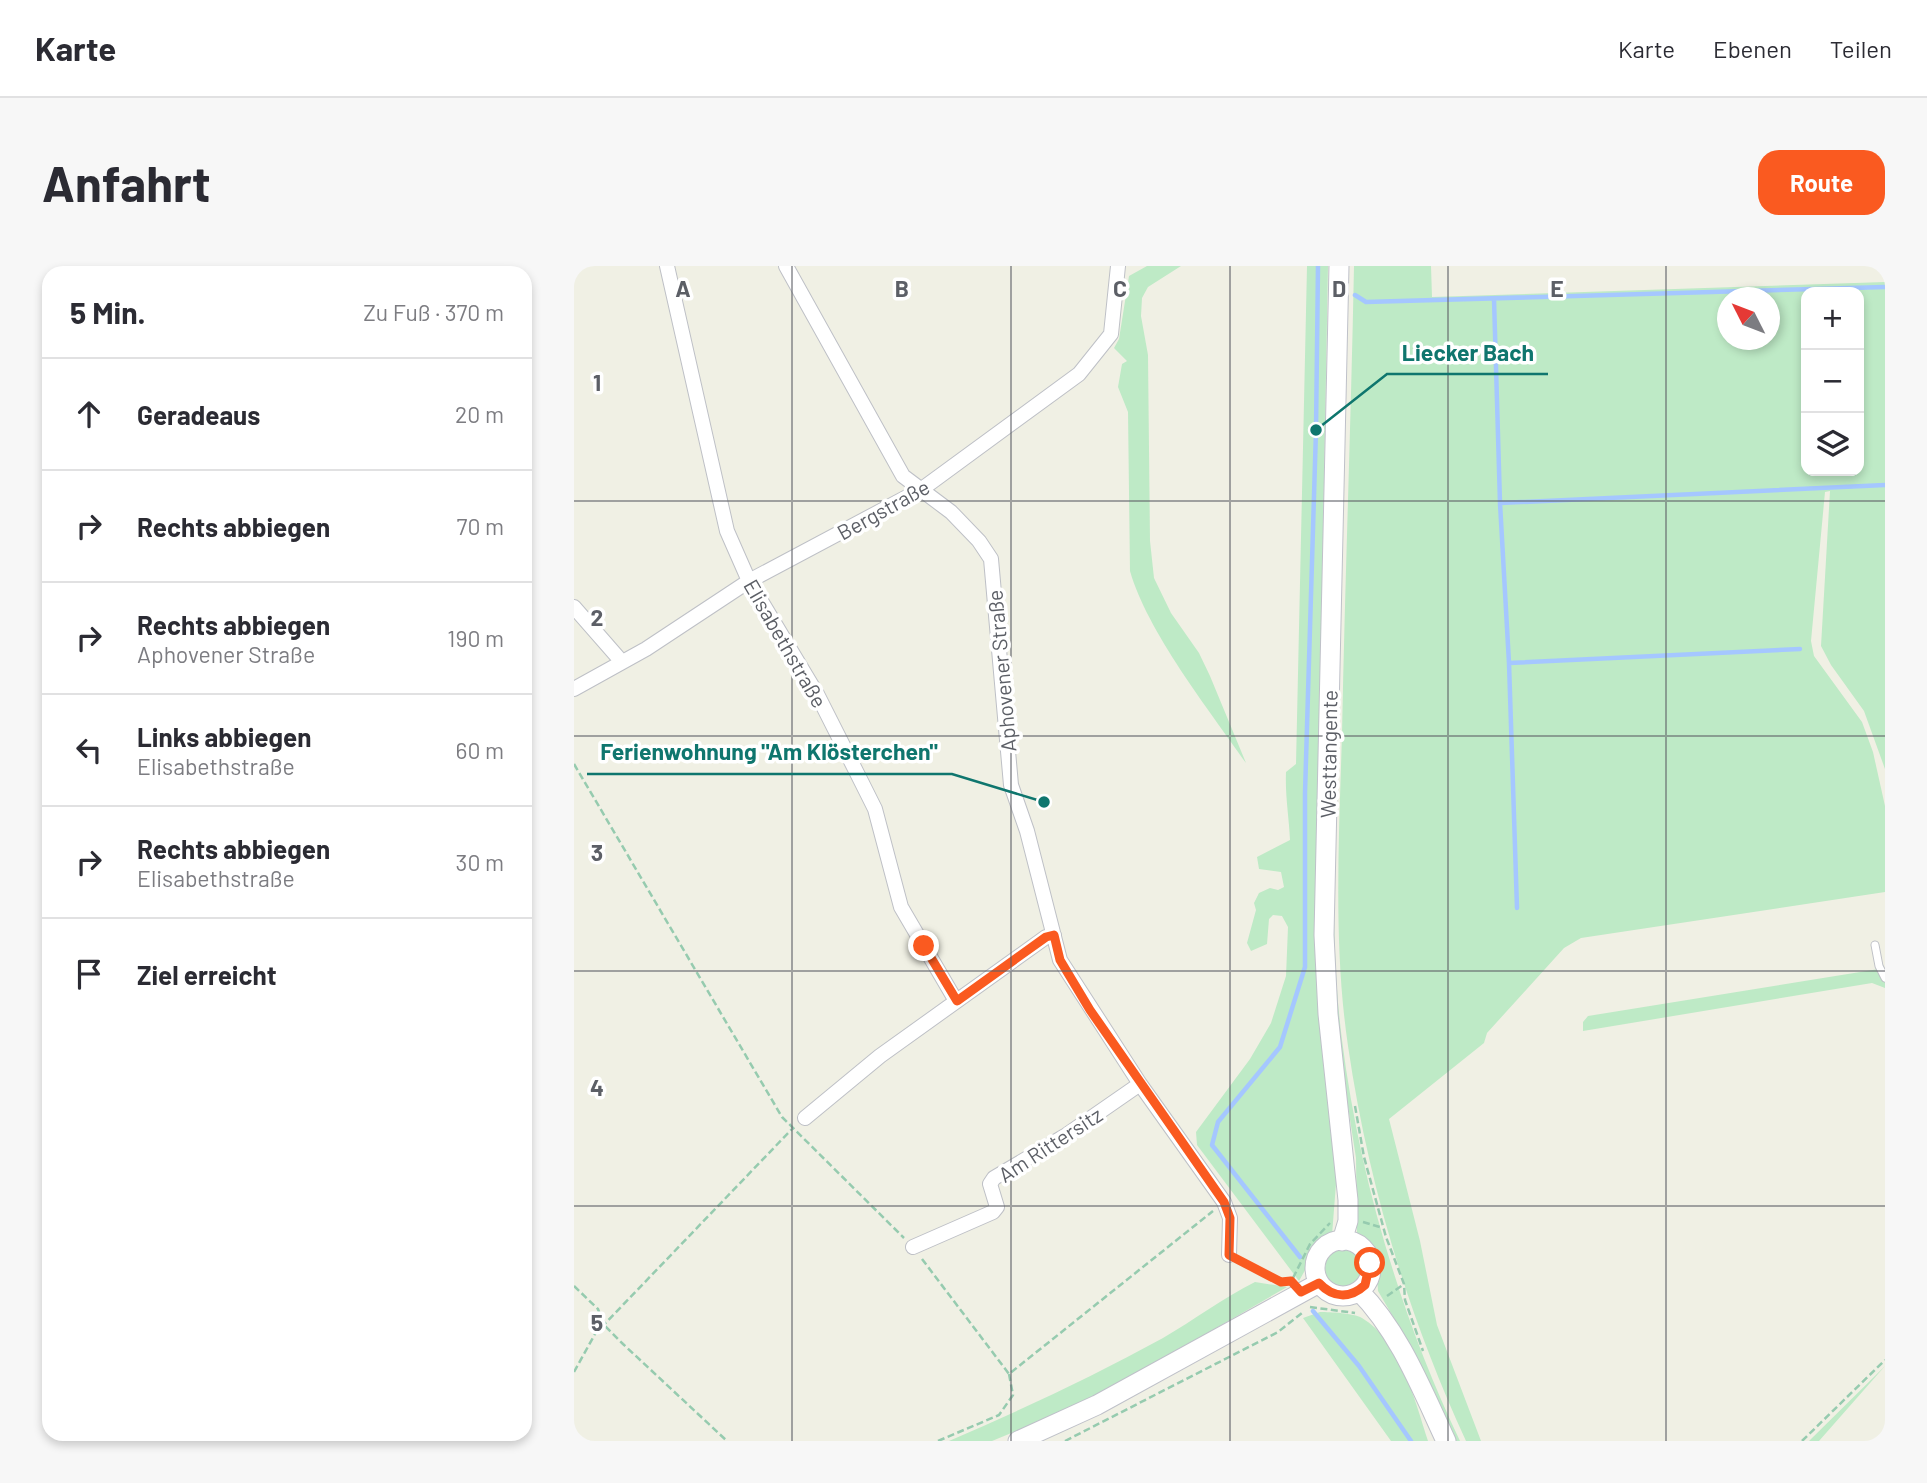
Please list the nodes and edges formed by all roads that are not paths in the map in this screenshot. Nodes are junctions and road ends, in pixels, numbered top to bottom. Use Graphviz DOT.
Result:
graph roads {
  1 [pos="667,266"];
  2 [pos="786,266"];
  3 [pos="1118,266"];
  4 [pos="1339,266"];
  5 [pos="922,489"];
  6 [pos="749,581"];
  7 [pos="574,607"];
  8 [pos="622,662"];
  9 [pos="574,689"];
  10 [pos="1054,935"];
  11 [pos="1875,945"];
  12 [pos="1885,978"];
  13 [pos="957,1001"];
  14 [pos="1140,1084"];
  15 [pos="805,1118"];
  16 [pos="1342,1241"];
  17 [pos="913,1247"];
  18 [pos="1229,1255"];
  19 [pos="1319,1283"];
  20 [pos="1359,1291"];
  21 [pos="1018,1441"];
  22 [pos="1446,1441"];
  1 -- 6 [label="street, Elisabethstraße"];
  2 -- 5 [label="street, Aphovener Straße"];
  3 -- 5 [label="street, Bergstraße"];
  4 -- 16 [label="main road, Westtangente"];
  5 -- 6 [label="street, Bergstraße"];
  5 -- 10 [label="street, Aphovener Straße"];
  6 -- 8 [label="street, Bergstraße"];
  6 -- 13 [label="street, Elisabethstraße"];
  7 -- 8 [label="street"];
  8 -- 9 [label="street, Bergstraße"];
  10 -- 13 [label="street"];
  10 -- 14 [label="street, Aphovener Straße"];
  11 -- 12 [label="lane"];
  13 -- 15 [label="street"];
  14 -- 17 [label="street, Am Rittersitz"];
  14 -- 18 [label="street, Aphovener Straße"];
  16 -- 19 [label="main road"];
  16 -- 20 [label="main road"];
  19 -- 20 [label="main road"];
  19 -- 21 [label="main road"];
  20 -- 22 [label="main road"];
}
